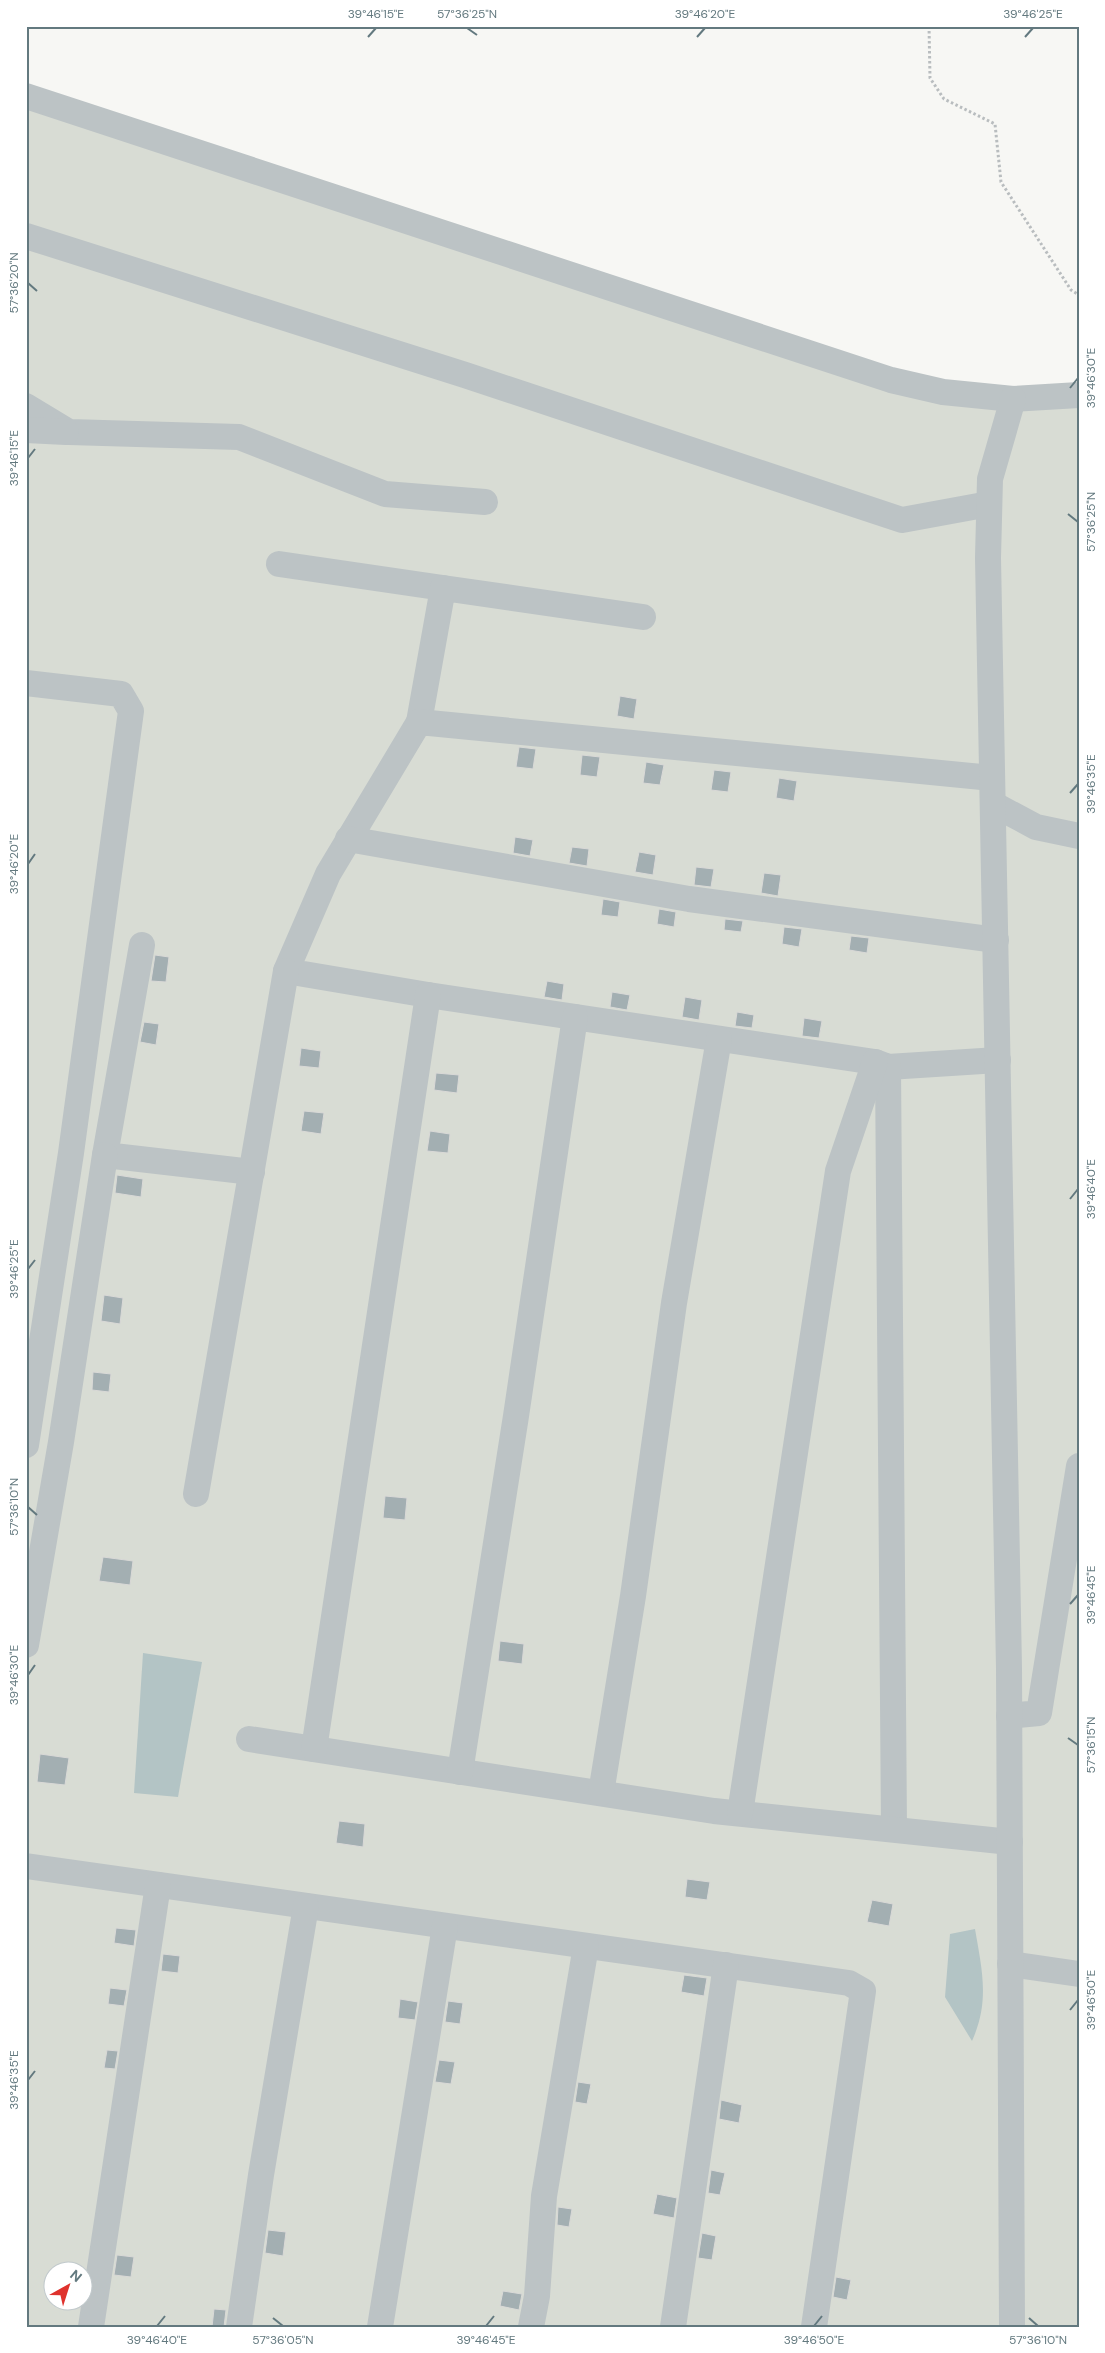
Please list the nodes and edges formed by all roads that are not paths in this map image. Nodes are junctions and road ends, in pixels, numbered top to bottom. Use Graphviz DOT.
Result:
graph roads {
  1 [pos="26,96"];
  2 [pos="26,236"];
  3 [pos="1079,396"];
  4 [pos="1013,399"];
  5 [pos="26,406"];
  6 [pos="26,430"];
  7 [pos="69,432"];
  8 [pos="485,502"];
  9 [pos="989,504"];
  10 [pos="279,564"];
  11 [pos="443,588"];
  12 [pos="643,617"];
  13 [pos="26,683"];
  14 [pos="418,722"];
  15 [pos="992,778"];
  16 [pos="993,804"];
  17 [pos="1079,836"];
  18 [pos="348,840"];
  19 [pos="996,940"];
  20 [pos="142,945"];
  21 [pos="286,971"];
  22 [pos="428,995"];
  23 [pos="575,1017"];
  24 [pos="719,1039"];
  25 [pos="998,1060"];
  26 [pos="881,1065"];
  27 [pos="105,1155"];
  28 [pos="252,1172"];
  29 [pos="26,1445"];
  30 [pos="1079,1466"];
  31 [pos="196,1494"];
  32 [pos="26,1645"];
  33 [pos="1009,1716"];
  34 [pos="249,1739"];
  35 [pos="314,1749"];
  36 [pos="460,1772"];
  37 [pos="601,1793"];
  38 [pos="740,1813"];
  39 [pos="894,1830"];
  40 [pos="1010,1842"];
  41 [pos="26,1866"];
  42 [pos="158,1885"];
  43 [pos="306,1906"];
  44 [pos="445,1926"];
  45 [pos="586,1946"];
  46 [pos="1010,1964"];
  47 [pos="726,1966"];
  48 [pos="1079,1974"];
  49 [pos="91,2327"];
  50 [pos="239,2327"];
  51 [pos="380,2327"];
  52 [pos="531,2327"];
  53 [pos="673,2327"];
  54 [pos="814,2327"];
  55 [pos="1012,2327"];
  1 -- 4 [label="street"];
  2 -- 9 [label="street"];
  3 -- 4 [label="street"];
  4 -- 9 [label="street"];
  5 -- 7 [label="street"];
  6 -- 7 [label="street"];
  7 -- 8 [label="street"];
  9 -- 15 [label="street"];
  10 -- 11 [label="street"];
  11 -- 12 [label="street"];
  11 -- 14 [label="street"];
  13 -- 29 [label="street"];
  14 -- 15 [label="street"];
  14 -- 18 [label="street"];
  15 -- 16 [label="street"];
  16 -- 17 [label="street"];
  16 -- 19 [label="street"];
  18 -- 19 [label="street"];
  18 -- 21 [label="street"];
  19 -- 25 [label="street"];
  20 -- 27 [label="street"];
  21 -- 22 [label="street"];
  21 -- 28 [label="street"];
  22 -- 23 [label="street"];
  22 -- 35 [label="street"];
  23 -- 24 [label="street"];
  23 -- 36 [label="street"];
  24 -- 26 [label="street"];
  24 -- 37 [label="street"];
  25 -- 26 [label="street"];
  25 -- 33 [label="street"];
  26 -- 38 [label="street"];
  26 -- 39 [label="street"];
  27 -- 28 [label="street"];
  27 -- 32 [label="street"];
  28 -- 31 [label="street"];
  30 -- 33 [label="street"];
  33 -- 40 [label="street"];
  34 -- 35 [label="street"];
  35 -- 36 [label="street"];
  36 -- 37 [label="street"];
  37 -- 38 [label="street"];
  38 -- 39 [label="street"];
  39 -- 40 [label="street"];
  40 -- 46 [label="street"];
  41 -- 42 [label="street"];
  42 -- 43 [label="street"];
  42 -- 49 [label="street"];
  43 -- 44 [label="street"];
  43 -- 50 [label="street"];
  44 -- 45 [label="street"];
  44 -- 51 [label="street"];
  45 -- 47 [label="street"];
  45 -- 52 [label="street"];
  46 -- 48 [label="street"];
  46 -- 55 [label="street"];
  47 -- 53 [label="street"];
  47 -- 54 [label="street"];
}
